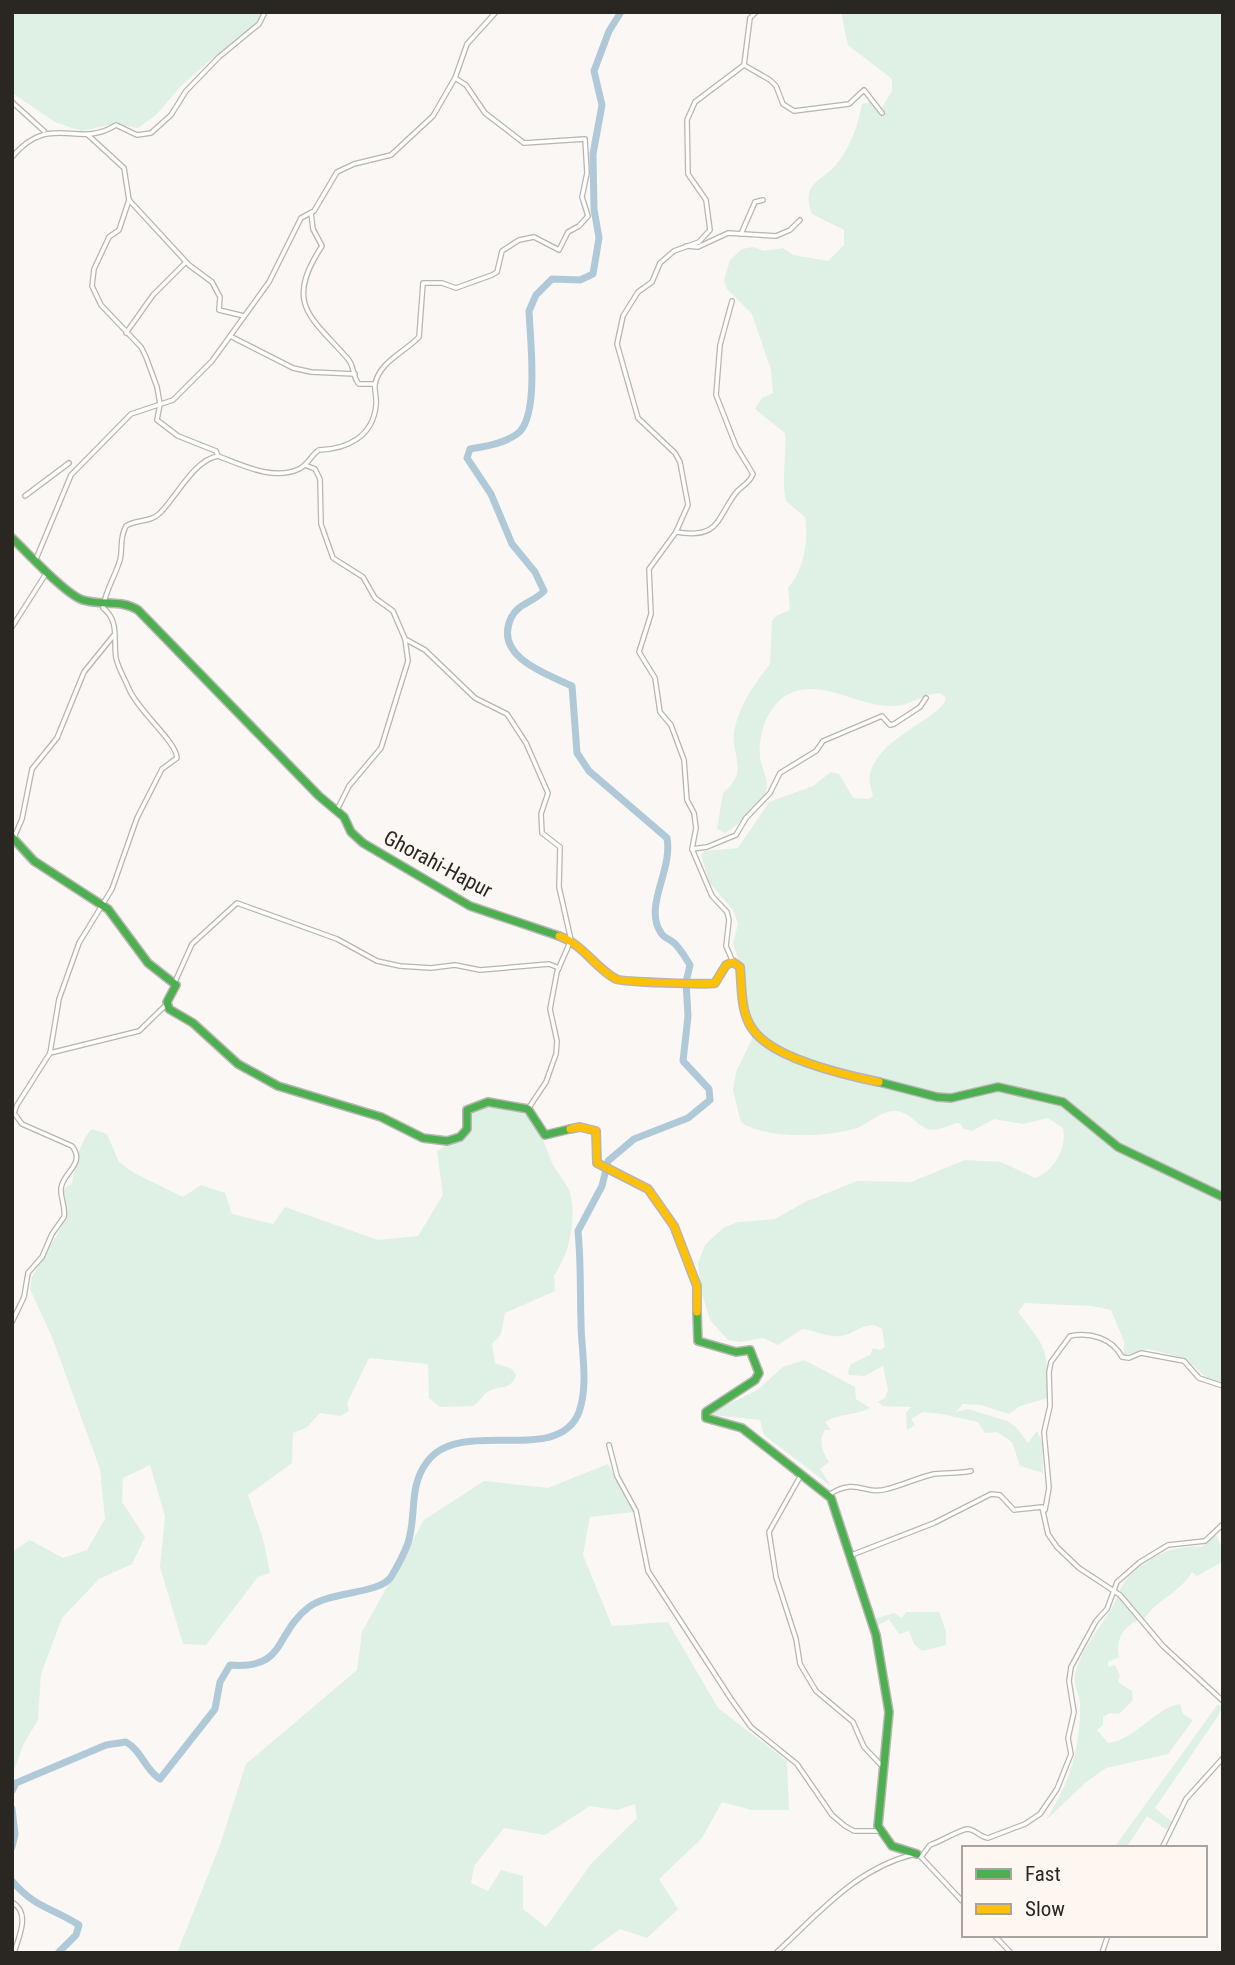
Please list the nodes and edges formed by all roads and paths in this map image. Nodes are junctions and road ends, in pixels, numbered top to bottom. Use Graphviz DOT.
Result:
graph roads {
  1 [pos="265,12"];
  2 [pos="496,12"];
  3 [pos="753,12"];
  4 [pos="744,65"];
  5 [pos="455,78"];
  6 [pos="12,102"];
  7 [pos="882,113"];
  8 [pos="45,132"];
  9 [pos="88,135"];
  10 [pos="12,158"];
  11 [pos="129,200"];
  12 [pos="763,200"];
  13 [pos="311,213"];
  14 [pos="800,220"];
  15 [pos="741,234"];
  16 [pos="684,246"];
  17 [pos="186,262"];
  18 [pos="732,302"];
  19 [pos="244,316"];
  20 [pos="126,334"];
  21 [pos="230,336"];
  22 [pos="355,374"];
  23 [pos="375,384"];
  24 [pos="160,404"];
  25 [pos="218,456"];
  26 [pos="69,463"];
  27 [pos="306,465"];
  28 [pos="64,467"];
  29 [pos="72,473"];
  30 [pos="24,496"];
  31 [pos="676,532"];
  32 [pos="12,538"];
  33 [pos="36,559"];
  34 [pos="47,572"];
  35 [pos="104,605"];
  36 [pos="12,627"];
  37 [pos="115,634"];
  38 [pos="405,639"];
  39 [pos="926,698"];
  40 [pos="337,810"];
  41 [pos="13,840"];
  42 [pos="692,849"];
  43 [pos="103,906"];
  44 [pos="571,940"];
  45 [pos="733,962"];
  46 [pos="559,968"];
  47 [pos="174,984"];
  48 [pos="167,1004"];
  49 [pos="50,1053"];
  50 [pos="528,1109"];
  51 [pos="1223,1197"];
  52 [pos="12,1322"];
  53 [pos="1223,1386"];
  54 [pos="609,1445"];
  55 [pos="971,1471"];
  56 [pos="801,1475"];
  57 [pos="830,1494"];
  58 [pos="1045,1510"];
  59 [pos="1223,1524"];
  60 [pos="849,1556"];
  61 [pos="1112,1591"];
  62 [pos="1223,1701"];
  63 [pos="1223,1758"];
  64 [pos="884,1768"];
  65 [pos="880,1831"];
  66 [pos="1163,1846"];
  67 [pos="919,1855"];
  68 [pos="962,1901"];
  69 [pos="12,1902"];
  70 [pos="996,1937"];
  71 [pos="14,1953"];
  72 [pos="776,1953"];
  73 [pos="1011,1953"];
  1 -- 9 [label="street"];
  2 -- 5 [label="street"];
  3 -- 4 [label="street"];
  4 -- 7 [label="street"];
  4 -- 16 [label="street"];
  5 -- 13 [label="street"];
  5 -- 23 [label="street"];
  6 -- 8 [label="street"];
  8 -- 9 [label="street"];
  8 -- 10 [label="street"];
  9 -- 11 [label="street"];
  11 -- 17 [label="street"];
  11 -- 20 [label="street"];
  12 -- 15 [label="street"];
  13 -- 19 [label="street"];
  13 -- 22 [label="street"];
  14 -- 15 [label="street"];
  15 -- 16 [label="street"];
  16 -- 31 [label="street"];
  17 -- 19 [label="street"];
  17 -- 20 [label="street"];
  18 -- 31 [label="street"];
  19 -- 21 [label="street"];
  20 -- 24 [label="street"];
  21 -- 22 [label="street"];
  21 -- 24 [label="street"];
  22 -- 23 [label="street"];
  23 -- 27 [label="street"];
  24 -- 25 [label="street"];
  24 -- 29 [label="street"];
  25 -- 27 [label="street"];
  25 -- 35 [label="street"];
  26 -- 28 [label="street"];
  27 -- 38 [label="street"];
  28 -- 29 [label="street"];
  28 -- 30 [label="street"];
  29 -- 33 [label="street"];
  31 -- 42 [label="street"];
  32 -- 33 [label="street, Ghorahi-Hapur"];
  33 -- 34 [label="street, Ghorahi-Hapur"];
  34 -- 35 [label="street, Ghorahi-Hapur"];
  34 -- 36 [label="street"];
  35 -- 37 [label="street"];
  35 -- 40 [label="street, Ghorahi-Hapur"];
  37 -- 41 [label="street"];
  37 -- 43 [label="street"];
  38 -- 40 [label="street"];
  38 -- 44 [label="street"];
  39 -- 42 [label="street"];
  40 -- 44 [label="street, Ghorahi-Hapur"];
  41 -- 43 [label="street"];
  42 -- 45 [label="street"];
  43 -- 47 [label="street"];
  43 -- 49 [label="street"];
  44 -- 45 [label="street, Ghorahi-Hapur"];
  44 -- 46 [label="street"];
  45 -- 51 [label="street"];
  46 -- 47 [label="street"];
  46 -- 50 [label="street"];
  47 -- 48 [label="street"];
  48 -- 49 [label="street"];
  48 -- 50 [label="street"];
  49 -- 52 [label="street"];
  50 -- 56 [label="street"];
  53 -- 58 [label="street"];
  54 -- 65 [label="street"];
  55 -- 57 [label="street"];
  56 -- 57 [label="street"];
  56 -- 64 [label="street"];
  57 -- 60 [label="street"];
  58 -- 60 [label="street"];
  58 -- 61 [label="street"];
  59 -- 61 [label="street"];
  60 -- 64 [label="street"];
  61 -- 62 [label="street"];
  61 -- 67 [label="street"];
  63 -- 66 [label="street"];
  64 -- 65 [label="street"];
  65 -- 67 [label="street"];
  67 -- 68 [label="street"];
  67 -- 72 [label="street"];
  69 -- 71 [label="street"];
  70 -- 73 [label="street"];
}
